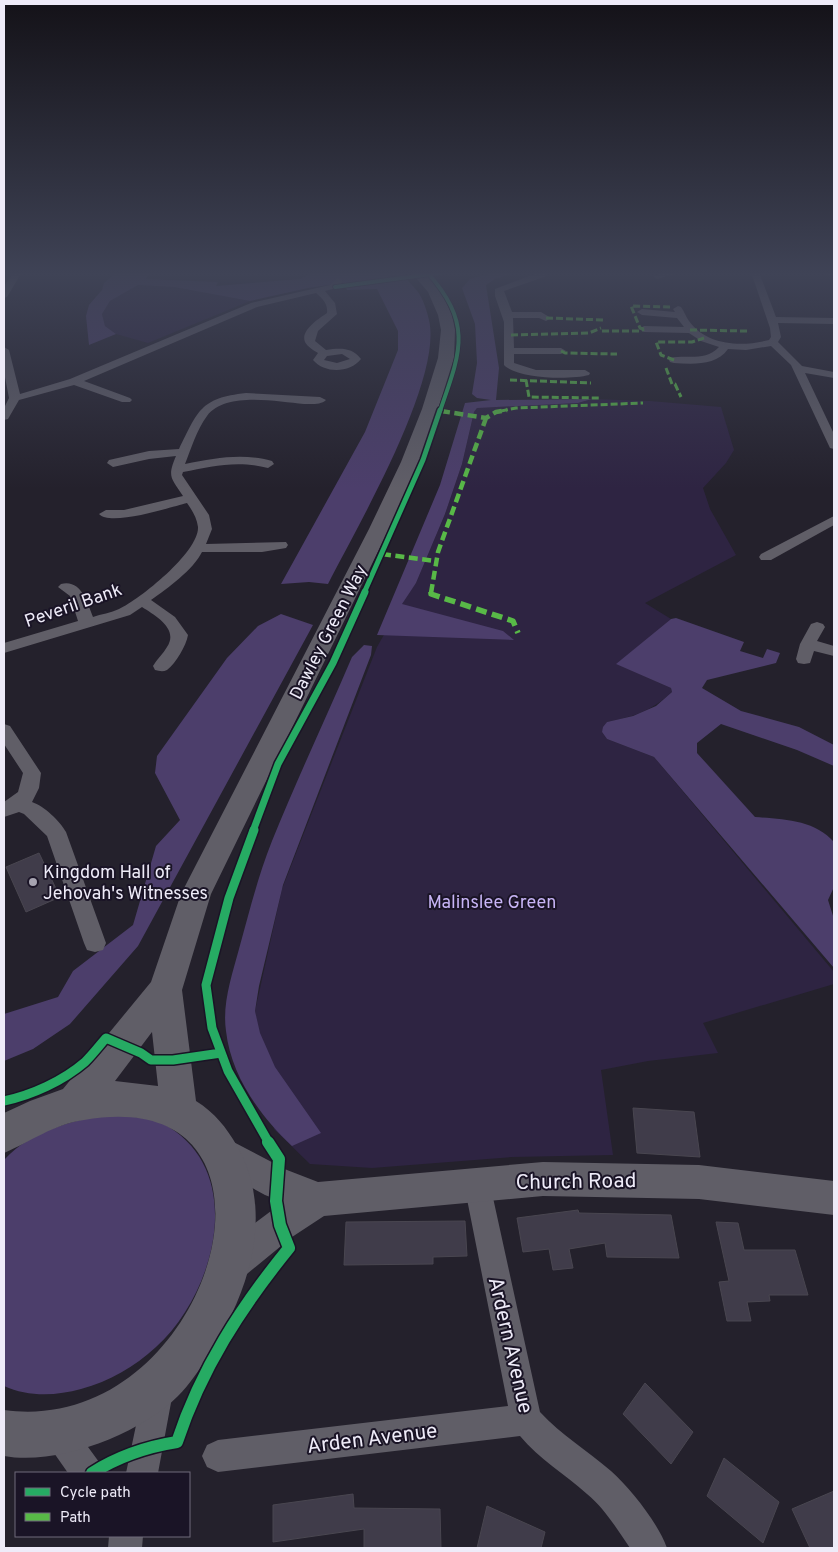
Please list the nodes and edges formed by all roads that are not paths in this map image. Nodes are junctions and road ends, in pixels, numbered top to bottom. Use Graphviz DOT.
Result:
graph roads {
  1 [pos="161,344"];
  2 [pos="313,344"];
  3 [pos="447,344"];
  4 [pos="509,344"];
  5 [pos="721,344"];
  6 [pos="767,344"];
  7 [pos="775,344"];
  8 [pos="726,346"];
  9 [pos="508,351"];
  10 [pos="561,351"];
  11 [pos="324,354"];
  12 [pos="4,356"];
  13 [pos="674,360"];
  14 [pos="798,368"];
  15 [pos="584,373"];
  16 [pos="834,375"];
  17 [pos="74,381"];
  18 [pos="15,398"];
  19 [pos="126,400"];
  20 [pos="320,400"];
  21 [pos="4,417"];
  22 [pos="834,445"];
  23 [pos="185,452"];
  24 [pos="113,463"];
  25 [pos="268,464"];
  26 [pos="176,470"];
  27 [pos="190,498"];
  28 [pos="106,514"];
  29 [pos="834,520"];
  30 [pos="281,545"];
  31 [pos="197,548"];
  32 [pos="766,558"];
  33 [pos="66,587"];
  34 [pos="141,601"];
  35 [pos="87,623"];
  36 [pos="817,627"];
  37 [pos="4,648"];
  38 [pos="834,651"];
  39 [pos="161,666"];
  40 [pos="4,730"];
  41 [pos="12,807"];
  42 [pos="95,943"];
  43 [pos="166,990"];
  44 [pos="75,1103"];
  45 [pos="179,1110"];
  46 [pos="6,1131"];
  47 [pos="222,1153"];
  48 [pos="477,1184"];
  49 [pos="834,1198"];
  50 [pos="318,1199"];
  51 [pos="229,1265"];
  52 [pos="159,1383"];
  53 [pos="526,1420"];
  54 [pos="58,1431"];
  55 [pos="4,1433"];
  56 [pos="218,1456"];
  57 [pos="87,1472"];
  58 [pos="142,1472"];
  59 [pos="650,1548"];
  1 -- 17 [label="street"];
  2 -- 11 [label="street"];
  3 -- 43 [label="main road, Dawley Green Way"];
  4 -- 9 [label="street"];
  5 -- 8 [label="street"];
  6 -- 8 [label="street"];
  7 -- 14 [label="street"];
  8 -- 13 [label="street"];
  9 -- 10 [label="street"];
  9 -- 15 [label="street"];
  12 -- 18 [label="street"];
  14 -- 16 [label="street"];
  14 -- 22 [label="street"];
  17 -- 18 [label="street"];
  17 -- 19 [label="street"];
  18 -- 21 [label="street"];
  20 -- 23 [label="street"];
  23 -- 24 [label="street"];
  23 -- 26 [label="street"];
  25 -- 26 [label="street"];
  26 -- 27 [label="street, Peveril Bank"];
  27 -- 28 [label="street"];
  27 -- 31 [label="street, Peveril Bank"];
  29 -- 32 [label="street"];
  30 -- 31 [label="street"];
  31 -- 34 [label="street, Peveril Bank"];
  33 -- 35 [label="street"];
  34 -- 35 [label="street, Peveril Bank"];
  34 -- 39 [label="street"];
  35 -- 37 [label="street, Peveril Bank"];
  36 -- 38 [label="street"];
  40 -- 41 [label="street"];
  41 -- 42 [label="street"];
  43 -- 44 [label="main road, Dawley Green Way"];
  43 -- 45 [label="main road, Dawley Green Way"];
  44 -- 45 [label="main road"];
  44 -- 46 [label="main road"];
  45 -- 47 [label="main road"];
  47 -- 50 [label="street, Church Road"];
  47 -- 51 [label="main road"];
  48 -- 49 [label="street, Church Road"];
  48 -- 50 [label="street, Church Road"];
  48 -- 53 [label="street, Ardern Avenue"];
  50 -- 51 [label="street, Church Road"];
  51 -- 52 [label="main road"];
  52 -- 54 [label="main road"];
  52 -- 58 [label="street"];
  53 -- 56 [label="street, Arden Avenue"];
  53 -- 59 [label="street, Ardern Avenue"];
  54 -- 55 [label="main road"];
  54 -- 57 [label="street"];
}
